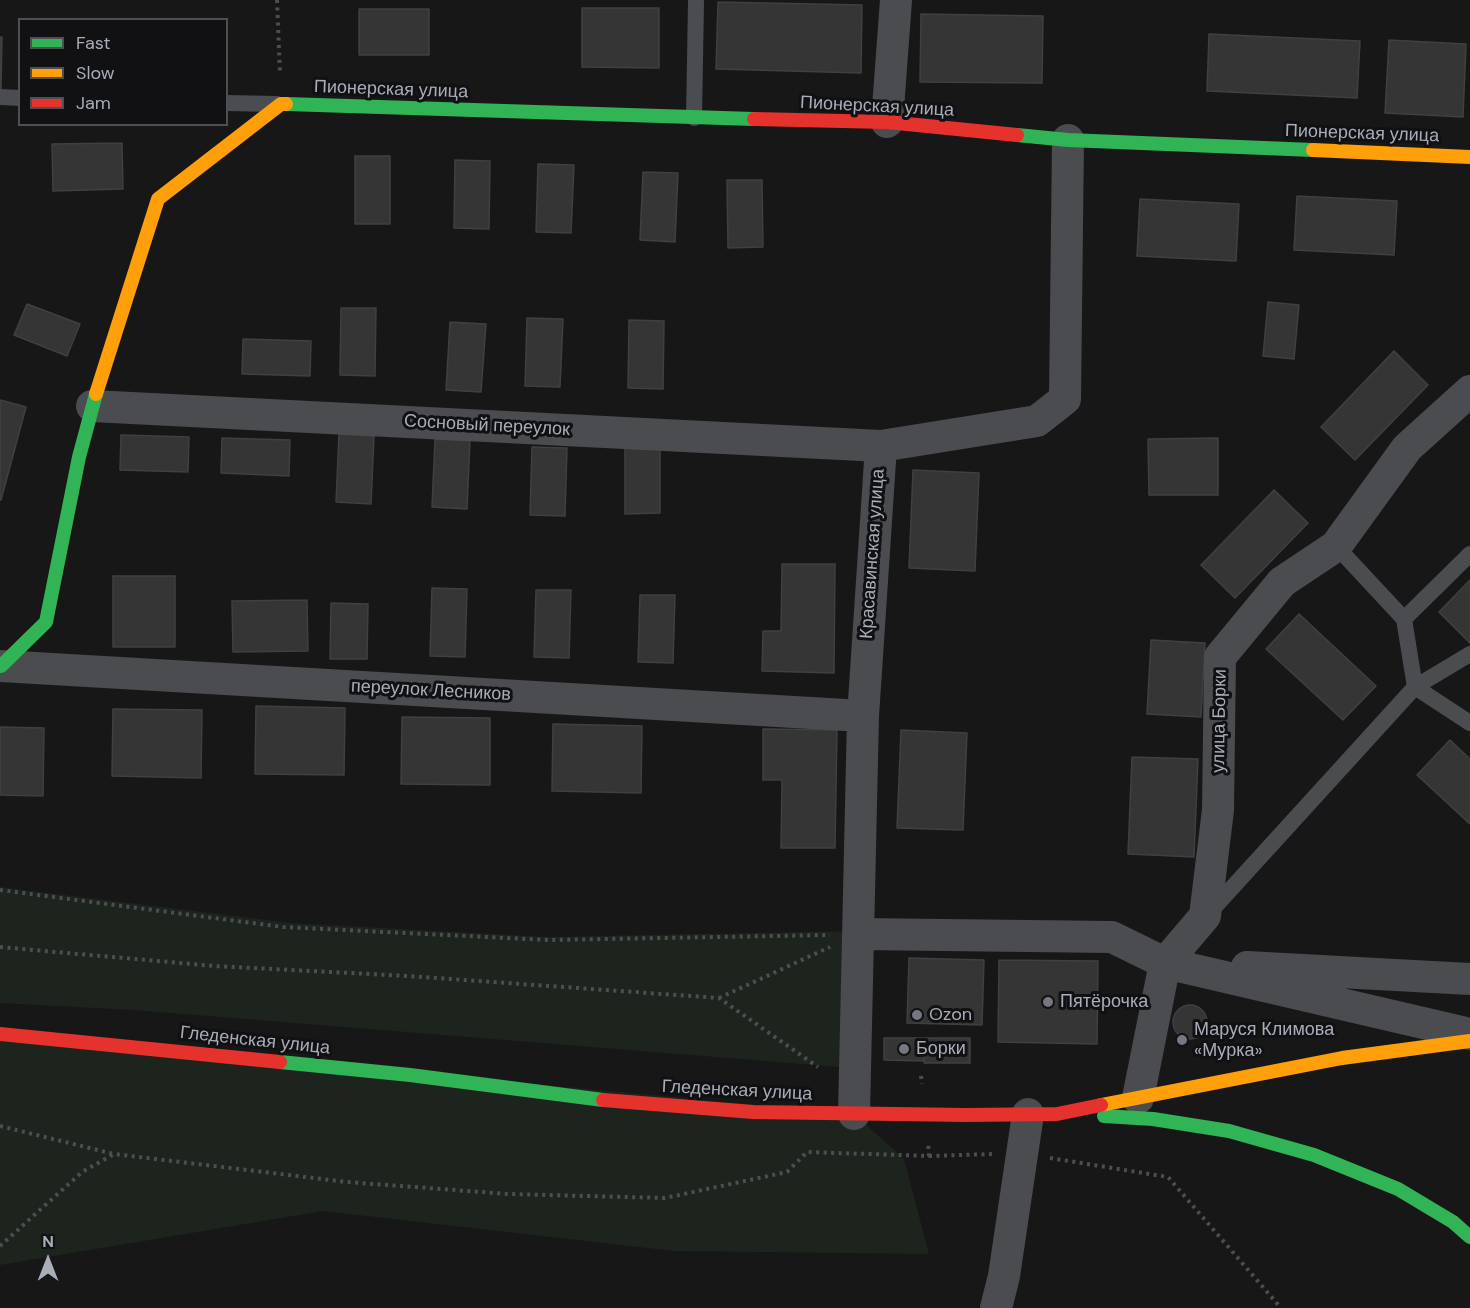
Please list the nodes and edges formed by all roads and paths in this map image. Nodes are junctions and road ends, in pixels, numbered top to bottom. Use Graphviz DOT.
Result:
graph roads {
  1 [pos="278,0"];
  2 [pos="896,0"];
  3 [pos="696,2"];
  4 [pos="0,97"];
  5 [pos="18,98"];
  6 [pos="228,103"];
  7 [pos="281,104"];
  8 [pos="694,118"];
  9 [pos="887,122"];
  10 [pos="1068,140"];
  11 [pos="1470,157"];
  12 [pos="1470,391"];
  13 [pos="92,406"];
  14 [pos="881,446"];
  15 [pos="1336,546"];
  16 [pos="1470,554"];
  17 [pos="1404,619"];
  18 [pos="1470,654"];
  19 [pos="0,666"];
  20 [pos="1416,687"];
  21 [pos="862,716"];
  22 [pos="1470,723"];
  23 [pos="0,890"];
  24 [pos="1205,916"];
  25 [pos="858,934"];
  26 [pos="0,947"];
  27 [pos="1165,963"];
  28 [pos="1470,979"];
  29 [pos="719,998"];
  30 [pos="1470,1034"];
  31 [pos="0,1035"];
  32 [pos="1470,1041"];
  33 [pos="819,1067"];
  34 [pos="921,1076"];
  35 [pos="1138,1098"];
  36 [pos="854,1114"];
  37 [pos="1042,1114"];
  38 [pos="925,1115"];
  39 [pos="0,1126"];
  40 [pos="114,1154"];
  41 [pos="1022,1154"];
  42 [pos="929,1156"];
  43 [pos="1470,1237"];
  44 [pos="0,1246"];
  45 [pos="996,1308"];
  46 [pos="1281,1308"];
  1 -- 7 [label="path"];
  2 -- 9 [label="street"];
  3 -- 8 [label="lane"];
  4 -- 5 [label="lane"];
  6 -- 7 [label="lane"];
  7 -- 8 [label="main road, Пионерская улица"];
  7 -- 13 [label="main road"];
  8 -- 9 [label="main road, Пионерская улица"];
  9 -- 10 [label="main road, Пионерская улица"];
  10 -- 11 [label="main road, Пионерская улица"];
  10 -- 14 [label="street, Красавинская улица"];
  12 -- 15 [label="street, улица Борки"];
  13 -- 14 [label="street, Сосновый переулок"];
  13 -- 19 [label="main road"];
  14 -- 21 [label="street, Красавинская улица"];
  15 -- 17 [label="lane"];
  15 -- 24 [label="street, улица Борки"];
  16 -- 17 [label="lane"];
  17 -- 20 [label="lane"];
  18 -- 20 [label="lane"];
  19 -- 21 [label="street, переулок Лесников"];
  20 -- 22 [label="lane"];
  20 -- 24 [label="lane"];
  21 -- 25 [label="street, Красавинская улица"];
  23 -- 25 [label="path"];
  24 -- 27 [label="street"];
  25 -- 27 [label="street"];
  25 -- 29 [label="path"];
  25 -- 36 [label="street, Красавинская улица"];
  26 -- 29 [label="path"];
  27 -- 28 [label="street"];
  27 -- 30 [label="street"];
  27 -- 35 [label="street"];
  29 -- 33 [label="path"];
  31 -- 36 [label="main road, Гледенская улица"];
  32 -- 35 [label="main road, Гледенская улица"];
  34 -- 38 [label="path"];
  35 -- 37 [label="main road, Гледенская улица"];
  36 -- 38 [label="main road, Гледенская улица"];
  37 -- 38 [label="main road, Гледенская улица"];
  37 -- 41 [label="street"];
  37 -- 43 [label="main road"];
  38 -- 42 [label="path"];
  39 -- 40 [label="path"];
  40 -- 42 [label="path"];
  40 -- 44 [label="path"];
  41 -- 42 [label="path"];
  41 -- 45 [label="street"];
  41 -- 46 [label="path"];
}
